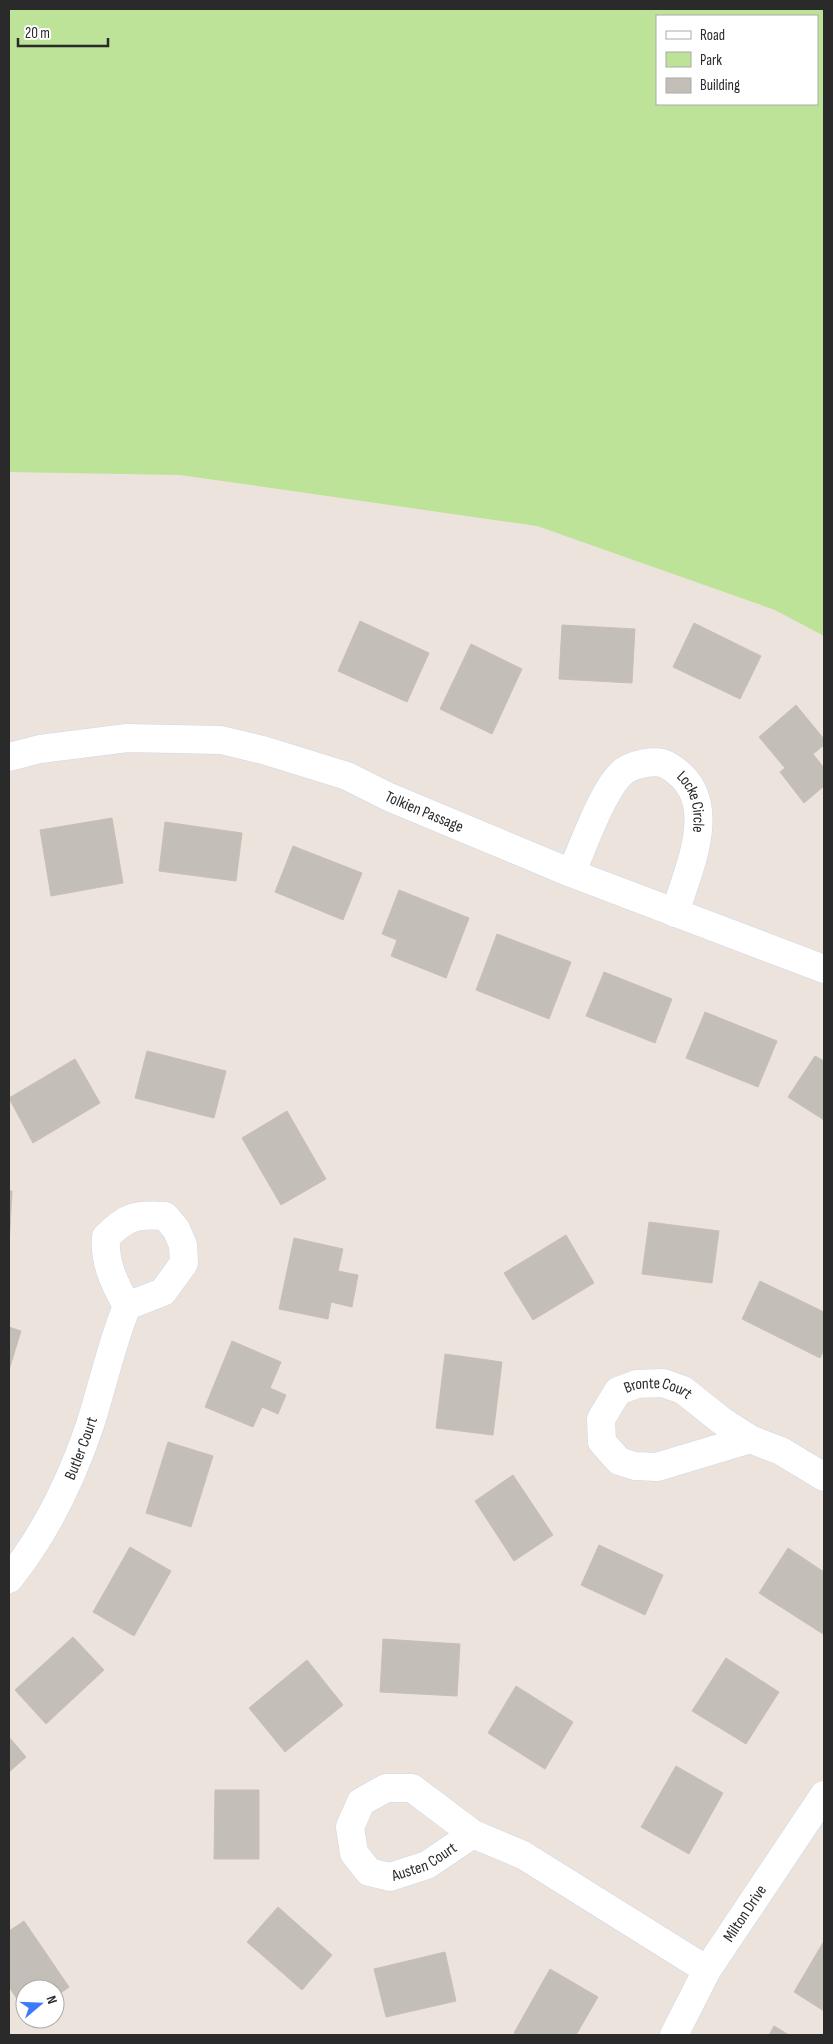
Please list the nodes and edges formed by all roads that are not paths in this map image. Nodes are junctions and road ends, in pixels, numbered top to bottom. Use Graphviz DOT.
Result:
graph roads {
  1 [pos="9,757"];
  2 [pos="572,872"];
  3 [pos="676,913"];
  4 [pos="824,969"];
  5 [pos="126,1306"];
  6 [pos="750,1439"];
  7 [pos="824,1477"];
  8 [pos="9,1579"];
  9 [pos="824,1795"];
  10 [pos="473,1834"];
  11 [pos="707,1970"];
  12 [pos="674,2035"];
  1 -- 2 [label="street, Tolkien Passage"];
  2 -- 3 [label="street, Tolkien Passage"];
  2 -- 3 [label="street, Locke Circle"];
  3 -- 4 [label="street, Tolkien Passage"];
  5 -- 8 [label="street, Butler Court"];
  6 -- 6 [label="street, Bronte Court"];
  6 -- 7 [label="street, Bronte Court"];
  9 -- 11 [label="street, Milton Drive"];
  10 -- 11 [label="street, Austen Court"];
  11 -- 12 [label="street, Milton Drive"];
}
